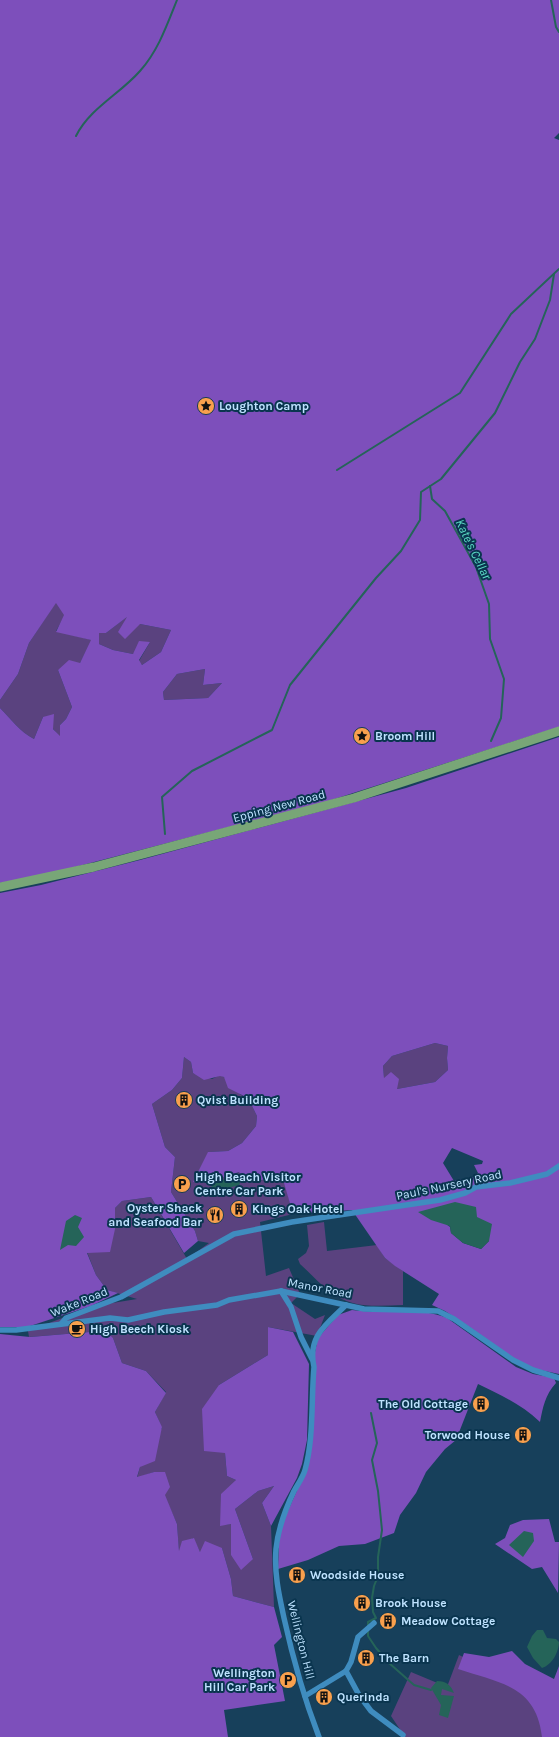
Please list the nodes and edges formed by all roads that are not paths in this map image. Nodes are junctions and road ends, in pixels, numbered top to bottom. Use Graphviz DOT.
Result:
graph roads {
  1 [pos="559,731"];
  2 [pos="0,887"];
  3 [pos="559,1166"];
  4 [pos="181,1263"];
  5 [pos="281,1291"];
  6 [pos="346,1305"];
  7 [pos="61,1324"];
  8 [pos="0,1330"];
  9 [pos="312,1360"];
  10 [pos="559,1378"];
  11 [pos="374,1623"];
  12 [pos="346,1671"];
  13 [pos="305,1696"];
  14 [pos="403,1735"];
  15 [pos="319,1737"];
  1 -- 2 [label="main road, Epping New Road"];
  3 -- 4 [label="street, Paul's Nursery Road"];
  4 -- 7 [label="street, Wake Road"];
  5 -- 6 [label="street, Manor Road"];
  5 -- 7 [label="street, Manor Road"];
  5 -- 9 [label="street, Wellington Hill"];
  6 -- 9 [label="street, Wellington Hill"];
  6 -- 10 [label="street, Manor Road"];
  7 -- 8 [label="street, Wake Road"];
  9 -- 13 [label="street, Wellington Hill"];
  11 -- 12 [label="street"];
  12 -- 13 [label="street"];
  12 -- 14 [label="street"];
  13 -- 15 [label="street, Wellington Hill"];
}
